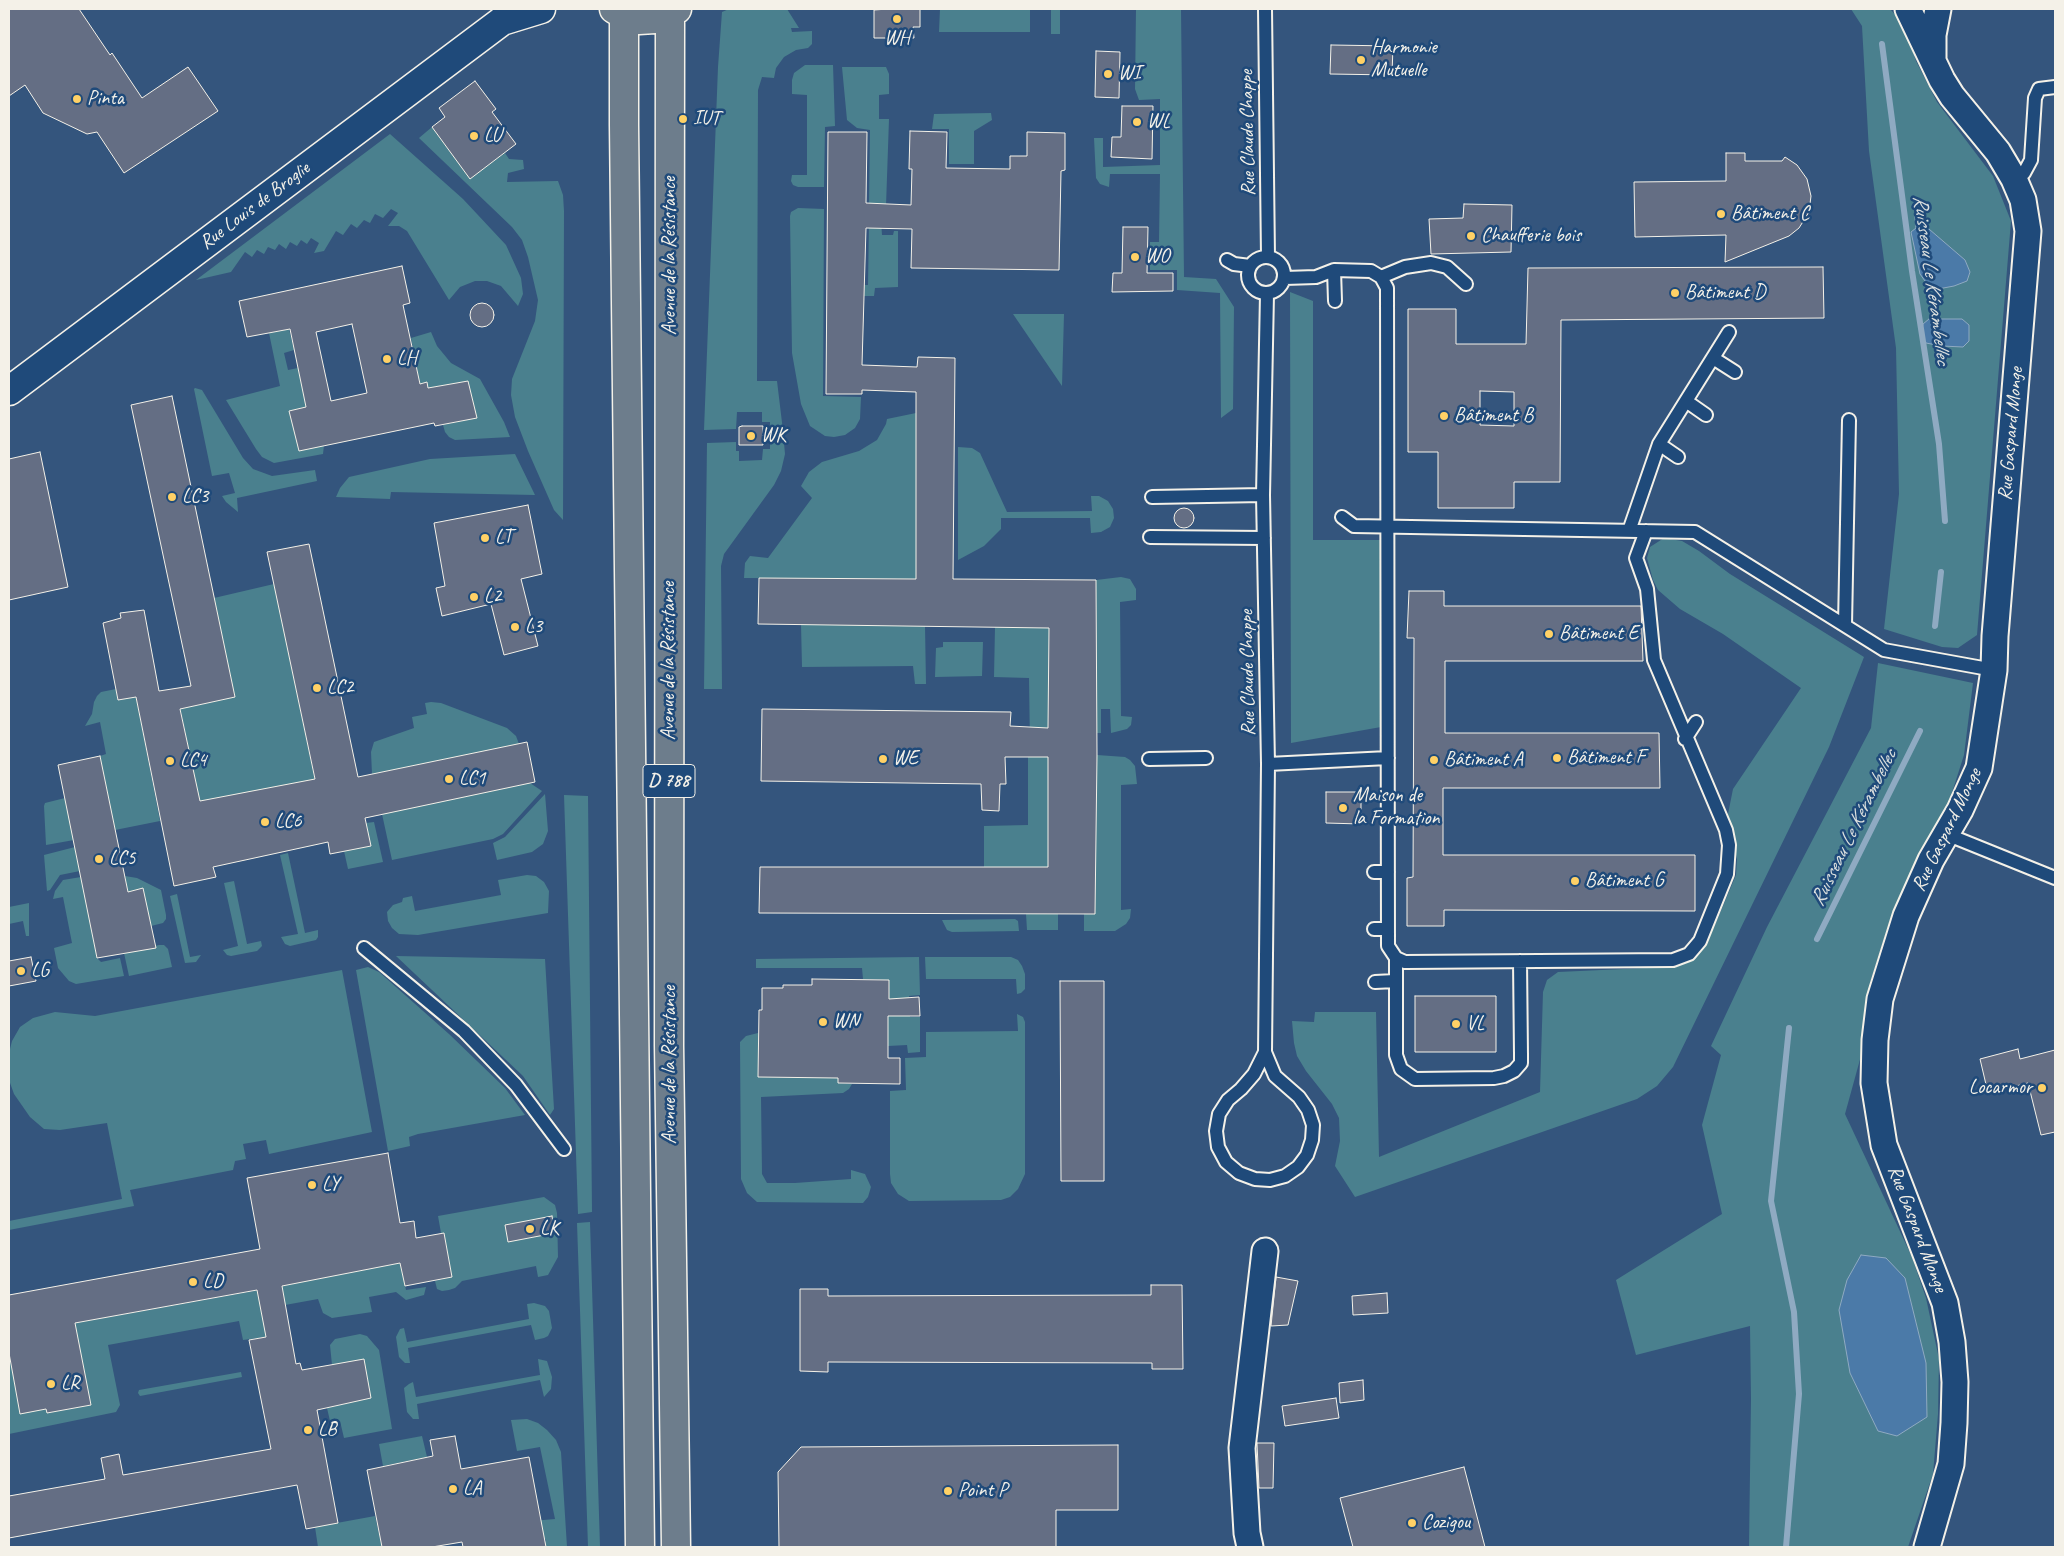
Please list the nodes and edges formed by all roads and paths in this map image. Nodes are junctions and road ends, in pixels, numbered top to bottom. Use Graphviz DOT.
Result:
graph roads {
  1 [pos="541,9"];
  2 [pos="1265,9"];
  3 [pos="1908,9"];
  4 [pos="1938,9"];
  5 [pos="674,11"];
  6 [pos="619,12"];
  7 [pos="507,15"];
  8 [pos="1933,61"];
  9 [pos="2055,88"];
  10 [pos="2014,179"];
  11 [pos="1268,257"];
  12 [pos="1227,260"];
  13 [pos="1250,266"];
  14 [pos="1334,270"];
  15 [pos="1381,277"];
  16 [pos="1285,278"];
  17 [pos="1466,284"];
  18 [pos="1267,294"];
  19 [pos="1335,301"];
  20 [pos="1729,332"];
  21 [pos="1713,358"];
  22 [pos="1735,372"];
  23 [pos="9,391"];
  24 [pos="1686,401"];
  25 [pos="1706,415"];
  26 [pos="1850,420"];
  27 [pos="1659,444"];
  28 [pos="1678,457"];
  29 [pos="1263,495"];
  30 [pos="1152,497"];
  31 [pos="1342,517"];
  32 [pos="1387,527"];
  33 [pos="1629,531"];
  34 [pos="1646,531"];
  35 [pos="1150,537"];
  36 [pos="1264,538"];
  37 [pos="1845,625"];
  38 [pos="1668,665"];
  39 [pos="1994,670"];
  40 [pos="1660,677"];
  41 [pos="1696,722"];
  42 [pos="1686,738"];
  43 [pos="1206,758"];
  44 [pos="1388,758"];
  45 [pos="1149,759"];
  46 [pos="1268,764"];
  47 [pos="1946,834"];
  48 [pos="1374,872"];
  49 [pos="1388,872"];
  50 [pos="2055,878"];
  51 [pos="1374,929"];
  52 [pos="1388,929"];
  53 [pos="364,948"];
  54 [pos="1396,958"];
  55 [pos="1520,961"];
  56 [pos="1374,982"];
  57 [pos="1395,982"];
  58 [pos="1265,1052"];
  59 [pos="564,1149"];
  60 [pos="1265,1251"];
  61 [pos="640,1547"];
  62 [pos="676,1547"];
  63 [pos="1250,1547"];
  64 [pos="1927,1547"];
  1 -- 7 [label="street, Rue Louis de Broglie"];
  2 -- 11 [label="lane, Rue Claude Chappe"];
  3 -- 8 [label="street, Rue Gaspard Monge"];
  4 -- 8 [label="street, Rue Gaspard Monge"];
  5 -- 6 [label="main road"];
  5 -- 62 [label="main road, Avenue de la Résistance / D 788"];
  6 -- 61 [label="main road, Avenue de la Résistance / D 788"];
  7 -- 23 [label="street, Rue Louis de Broglie"];
  8 -- 10 [label="street, Rue Gaspard Monge"];
  9 -- 10 [label="lane"];
  10 -- 39 [label="street, Rue Gaspard Monge"];
  11 -- 13 [label="lane"];
  11 -- 16 [label="lane"];
  12 -- 13 [label="lane"];
  13 -- 18 [label="lane"];
  14 -- 15 [label="lane"];
  14 -- 16 [label="lane"];
  14 -- 19 [label="lane"];
  15 -- 17 [label="lane"];
  15 -- 32 [label="lane"];
  16 -- 18 [label="lane"];
  18 -- 29 [label="lane, Rue Claude Chappe"];
  20 -- 21 [label="lane"];
  21 -- 22 [label="lane"];
  21 -- 24 [label="lane"];
  24 -- 25 [label="lane"];
  24 -- 27 [label="lane"];
  26 -- 37 [label="lane"];
  27 -- 28 [label="lane"];
  27 -- 33 [label="lane"];
  29 -- 30 [label="lane"];
  29 -- 36 [label="lane, Rue Claude Chappe"];
  31 -- 32 [label="lane"];
  32 -- 33 [label="lane"];
  32 -- 44 [label="lane"];
  33 -- 34 [label="lane"];
  34 -- 37 [label="lane"];
  34 -- 40 [label="lane"];
  35 -- 36 [label="lane"];
  36 -- 46 [label="lane, Rue Claude Chappe"];
  37 -- 39 [label="lane"];
  38 -- 40 [label="lane"];
  39 -- 47 [label="street, Rue Gaspard Monge"];
  40 -- 42 [label="lane"];
  41 -- 42 [label="lane"];
  42 -- 55 [label="lane"];
  43 -- 45 [label="lane"];
  44 -- 46 [label="lane"];
  44 -- 49 [label="lane"];
  46 -- 58 [label="lane, Rue Claude Chappe"];
  47 -- 50 [label="lane"];
  47 -- 64 [label="street, Rue Gaspard Monge"];
  48 -- 49 [label="lane"];
  49 -- 52 [label="lane"];
  51 -- 52 [label="lane"];
  52 -- 54 [label="lane"];
  53 -- 59 [label="lane"];
  54 -- 55 [label="lane"];
  54 -- 57 [label="lane"];
  55 -- 57 [label="lane"];
  56 -- 57 [label="lane"];
  58 -- 58 [label="lane"];
  60 -- 63 [label="street"];
}
